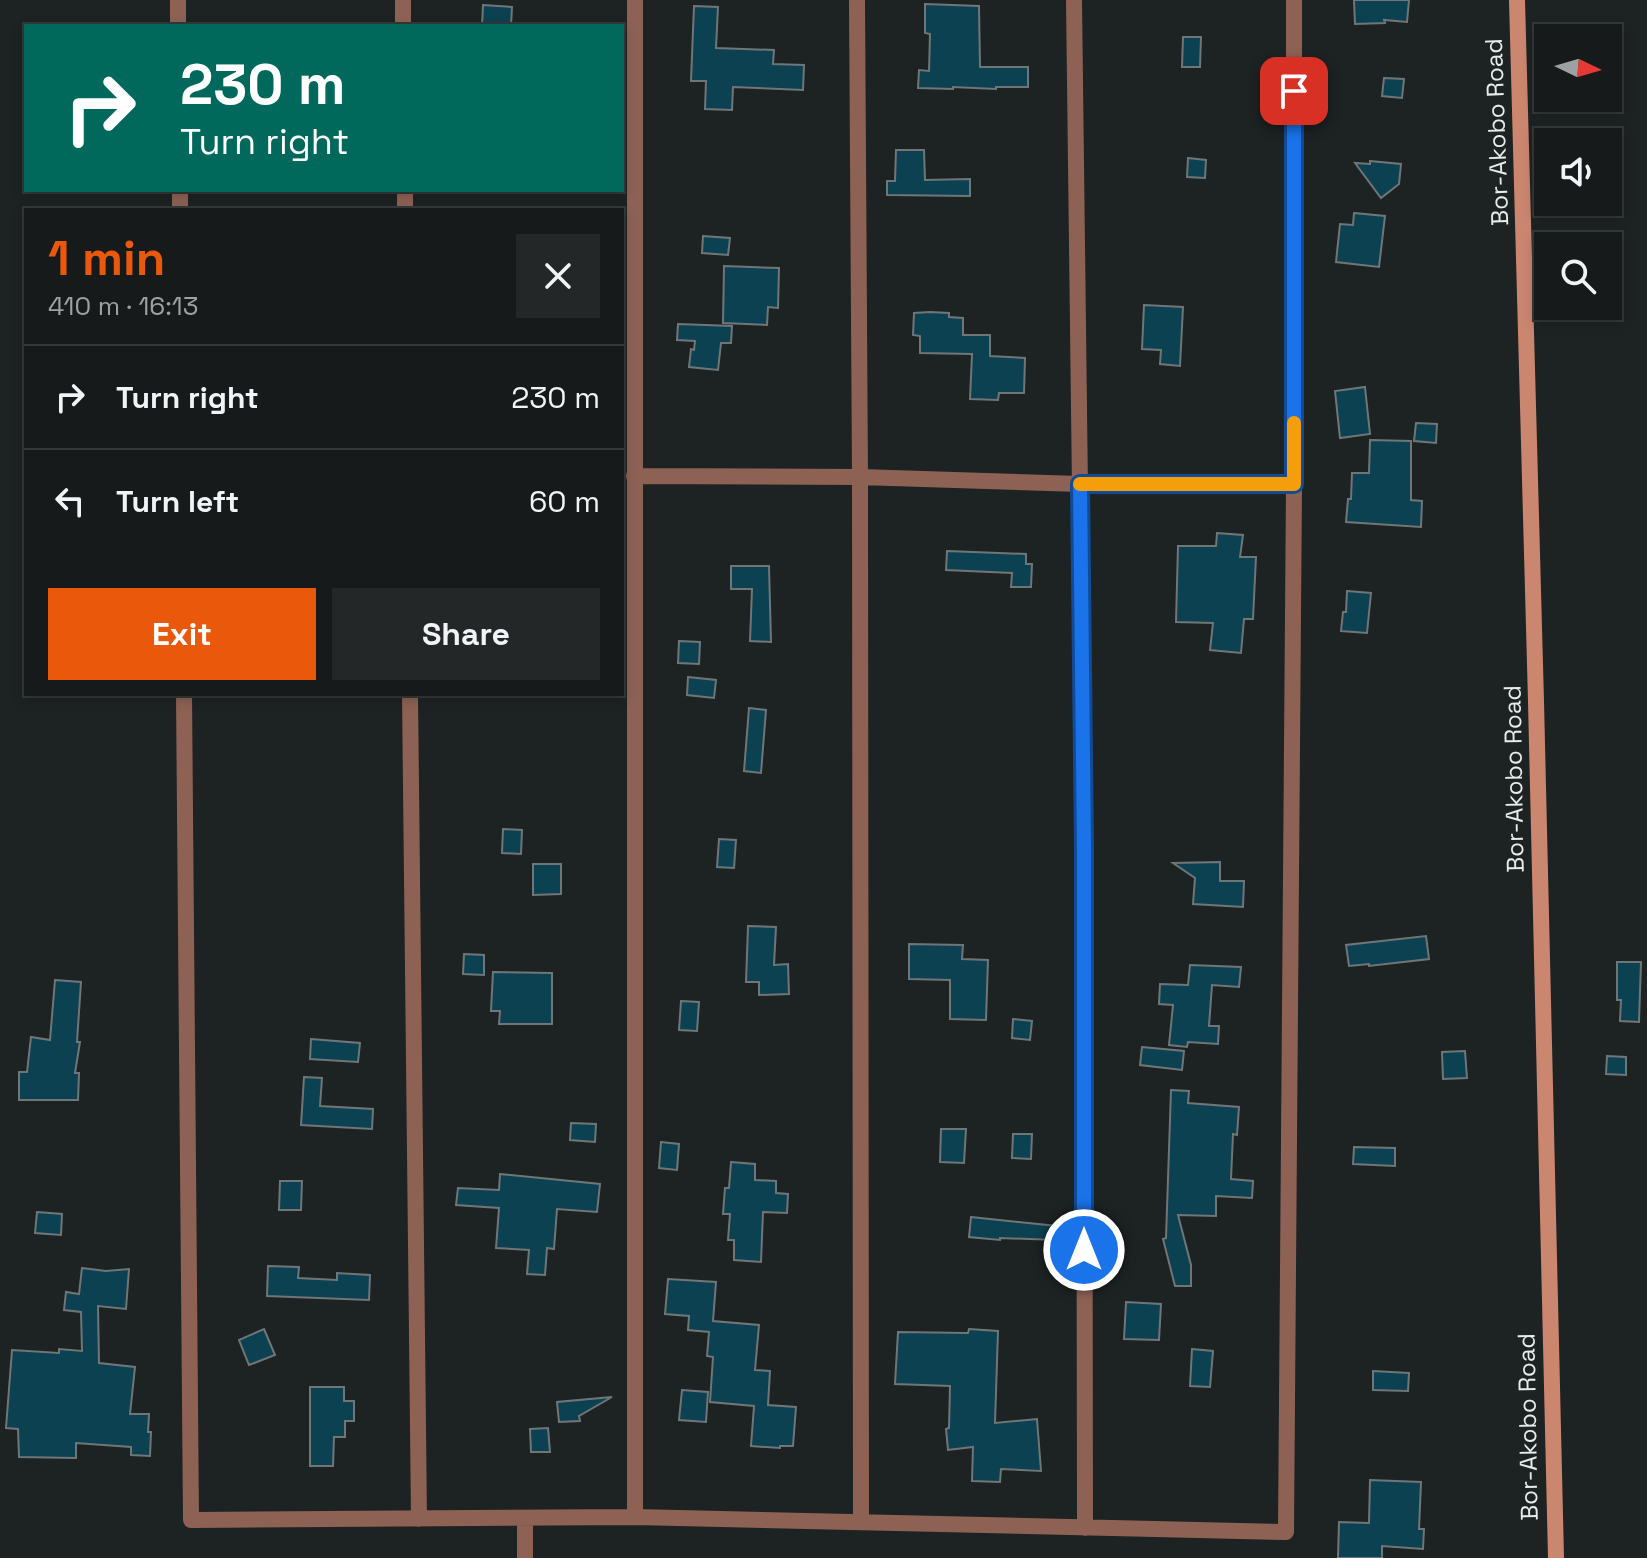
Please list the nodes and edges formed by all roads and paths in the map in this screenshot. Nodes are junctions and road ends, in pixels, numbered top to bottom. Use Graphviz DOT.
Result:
graph roads {
  1 [pos="178,0"];
  2 [pos="403,0"];
  3 [pos="635,0"];
  4 [pos="857,0"];
  5 [pos="1074,0"];
  6 [pos="1294,0"];
  7 [pos="1517,0"];
  8 [pos="178,24"];
  9 [pos="403,24"];
  10 [pos="634,476"];
  11 [pos="860,477"];
  12 [pos="1080,484"];
  13 [pos="1294,484"];
  14 [pos="184,696"];
  15 [pos="410,696"];
  16 [pos="635,1517"];
  17 [pos="525,1518"];
  18 [pos="419,1519"];
  19 [pos="861,1522"];
  20 [pos="1085,1528"];
  21 [pos="525,1558"];
  22 [pos="1556,1558"];
  1 -- 8 [label="street"];
  2 -- 9 [label="street"];
  3 -- 10 [label="street"];
  4 -- 11 [label="street"];
  5 -- 12 [label="street"];
  6 -- 13 [label="street"];
  7 -- 22 [label="street, Bor-Akobo Road"];
  10 -- 11 [label="street"];
  10 -- 16 [label="street"];
  11 -- 12 [label="street"];
  11 -- 19 [label="street"];
  12 -- 13 [label="street"];
  12 -- 20 [label="street"];
  13 -- 20 [label="street"];
  14 -- 18 [label="street"];
  15 -- 18 [label="street"];
  16 -- 17 [label="street"];
  16 -- 19 [label="street"];
  17 -- 18 [label="street"];
  17 -- 21 [label="street"];
  19 -- 20 [label="street"];
}
